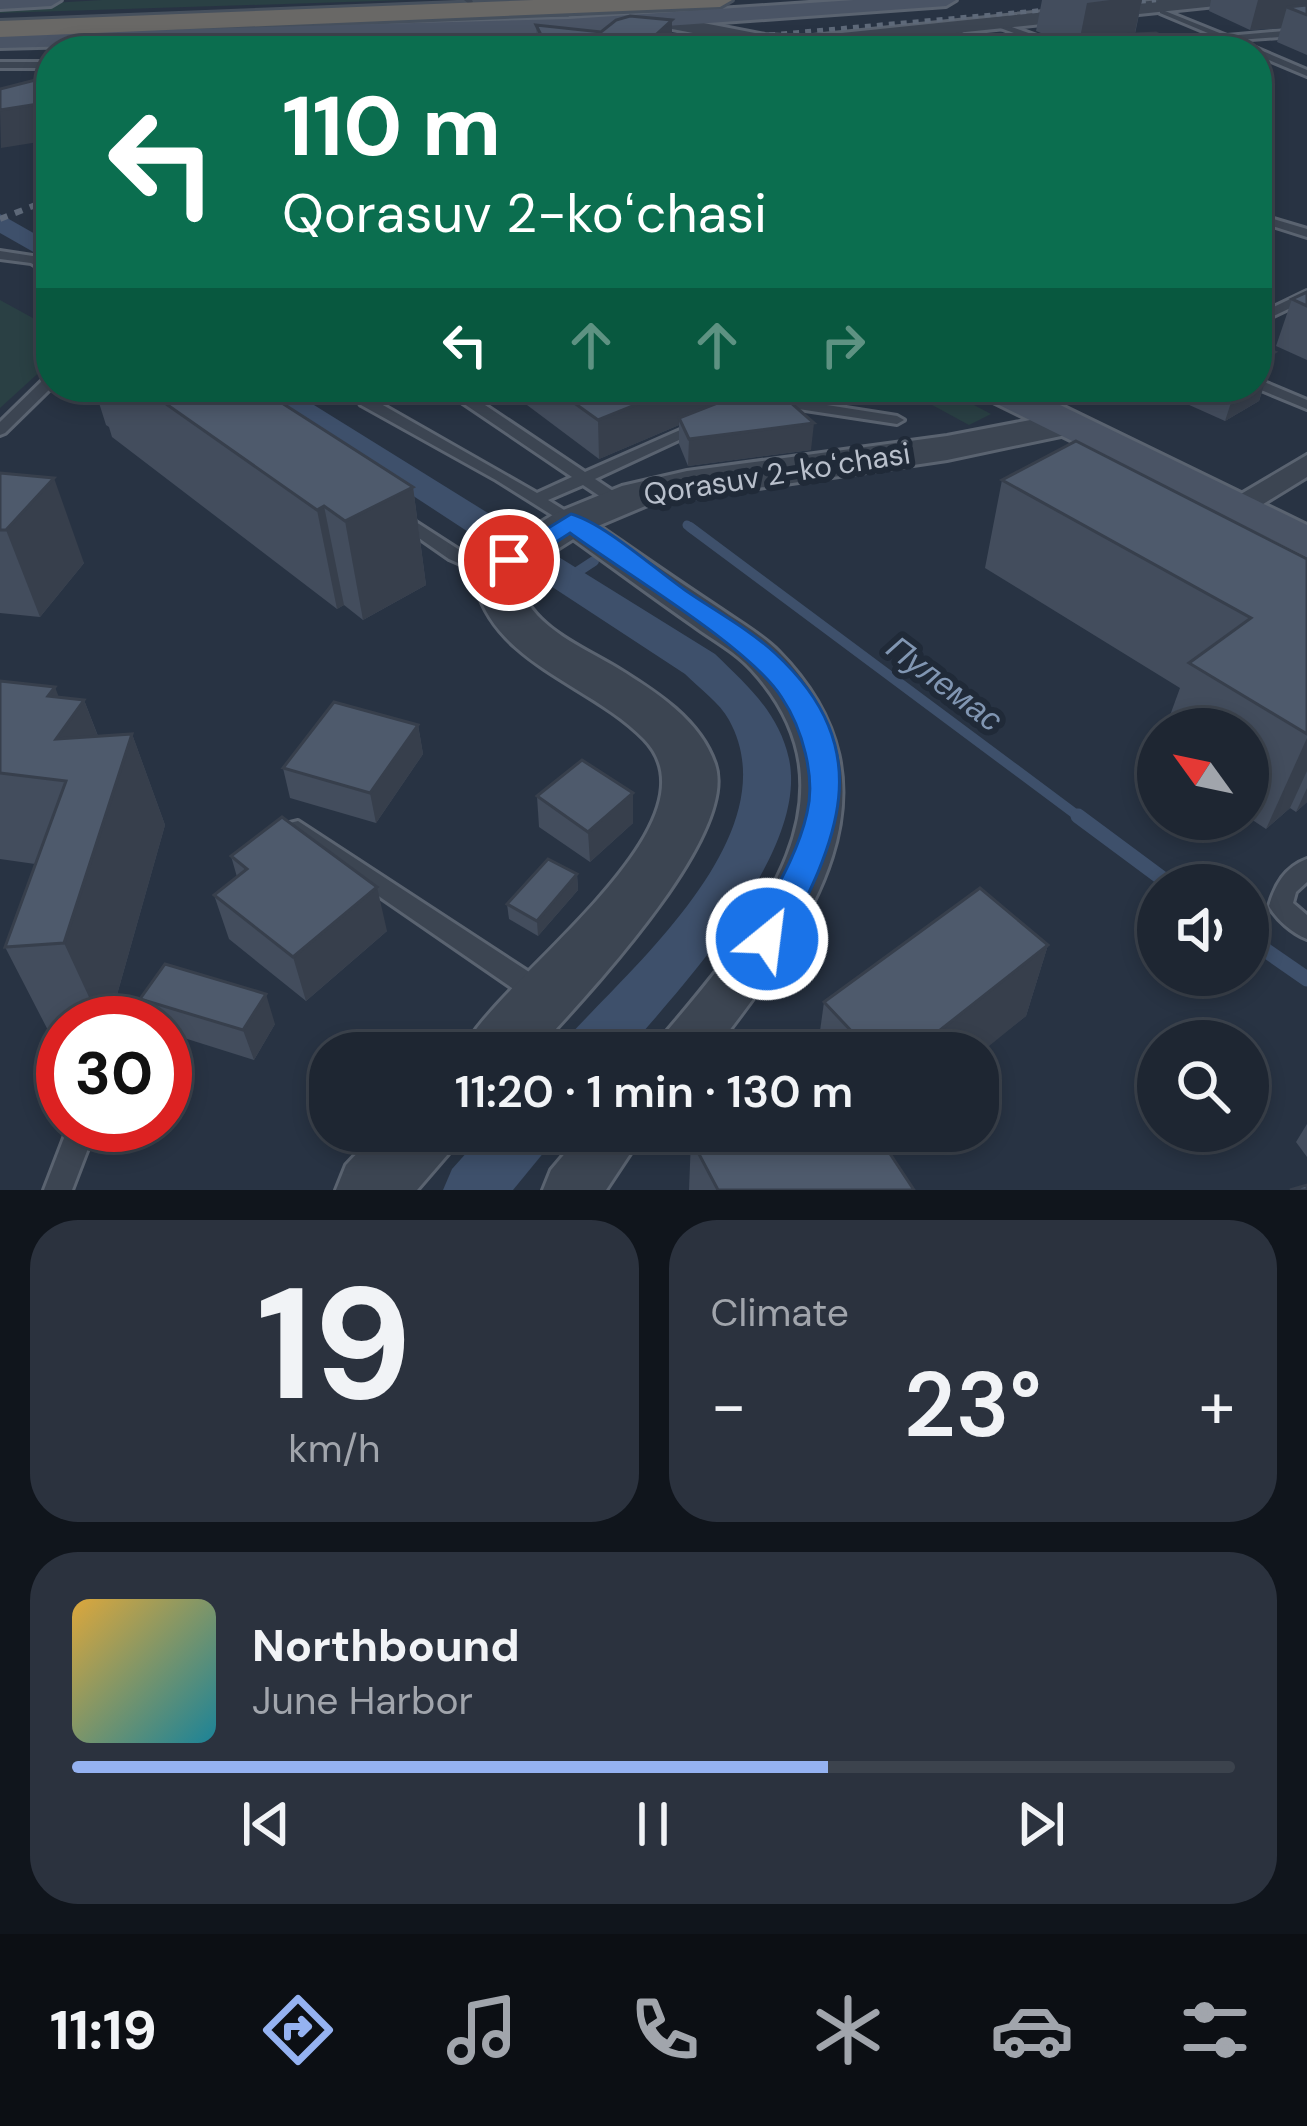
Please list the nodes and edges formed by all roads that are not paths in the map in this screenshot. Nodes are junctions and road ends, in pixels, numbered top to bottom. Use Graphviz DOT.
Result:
graph roads {
  1 [pos="51,0"];
  2 [pos="514,0"];
  3 [pos="721,0"];
  4 [pos="946,0"];
  5 [pos="1216,0"];
  6 [pos="469,1"];
  7 [pos="0,3"];
  8 [pos="1163,11"];
  9 [pos="662,21"];
  10 [pos="998,24"];
  11 [pos="953,28"];
  12 [pos="424,29"];
  13 [pos="2,32"];
  14 [pos="1307,32"];
  15 [pos="166,36"];
  16 [pos="234,36"];
  17 [pos="386,36"];
  18 [pos="751,36"];
  19 [pos="868,36"];
  20 [pos="962,36"];
  21 [pos="1030,36"];
  22 [pos="1223,36"];
  23 [pos="1241,36"];
  24 [pos="36,52"];
  25 [pos="1272,58"];
  26 [pos="36,62"];
  27 [pos="0,65"];
  28 [pos="1307,73"];
  29 [pos="1272,222"];
  30 [pos="1307,233"];
  31 [pos="0,255"];
  32 [pos="36,261"];
  33 [pos="1307,295"];
  34 [pos="1272,312"];
  35 [pos="1272,390"];
  36 [pos="36,395"];
  37 [pos="367,402"];
  38 [pos="471,402"];
  39 [pos="761,402"];
  40 [pos="800,402"];
  41 [pos="1023,402"];
  42 [pos="1071,402"];
  43 [pos="1307,405"];
  44 [pos="751,406"];
  45 [pos="897,420"];
  46 [pos="709,423"];
  47 [pos="1067,424"];
  48 [pos="0,430"];
  49 [pos="1307,464"];
  50 [pos="580,477"];
  51 [pos="1248,500"];
  52 [pos="619,502"];
  53 [pos="381,503"];
  54 [pos="1305,533"];
  55 [pos="533,538"];
  56 [pos="298,829"];
  57 [pos="1307,868"];
  58 [pos="1307,929"];
  59 [pos="544,996"];
  60 [pos="512,1032"];
  61 [pos="698,1032"];
  62 [pos="73,1152"];
  63 [pos="405,1152"];
  64 [pos="58,1190"];
  65 [pos="371,1190"];
  1 -- 7 [label="main road"];
  2 -- 6 [label="highway"];
  3 -- 13 [label="highway"];
  4 -- 9 [label="main road"];
  5 -- 10 [label="street"];
  6 -- 13 [label="highway"];
  8 -- 22 [label="lane"];
  9 -- 12 [label="main road"];
  9 -- 18 [label="street"];
  10 -- 11 [label="street"];
  10 -- 21 [label="lane"];
  11 -- 19 [label="street"];
  11 -- 20 [label="lane"];
  12 -- 16 [label="main road"];
  12 -- 17 [label="main road"];
  13 -- 15 [label="main road"];
  13 -- 24 [label="lane"];
  14 -- 23 [label="lane"];
  25 -- 28 [label="lane"];
  26 -- 27 [label="lane"];
  29 -- 30 [label="lane"];
  31 -- 32 [label="lane"];
  33 -- 34 [label="lane"];
  35 -- 43 [label="lane"];
  36 -- 48 [label="lane"];
  37 -- 55 [label="lane"];
  38 -- 50 [label="lane"];
  39 -- 44 [label="lane"];
  40 -- 45 [label="lane"];
  41 -- 47 [label="main road"];
  42 -- 51 [label="main road"];
  46 -- 50 [label="lane"];
  47 -- 51 [label="main road"];
  47 -- 52 [label="street, Qorasuv 2-koʻchasi"];
  49 -- 51 [label="street"];
  50 -- 52 [label="lane"];
  50 -- 55 [label="lane"];
  51 -- 54 [label="main road"];
  52 -- 55 [label="street, Qorasuv 2-koʻchasi"];
  53 -- 55 [label="lane"];
  55 -- 59 [label="street"];
  55 -- 61 [label="street"];
  56 -- 59 [label="lane"];
  57 -- 58 [label="lane"];
  59 -- 60 [label="street"];
  62 -- 64 [label="lane"];
  63 -- 65 [label="street"];
}
